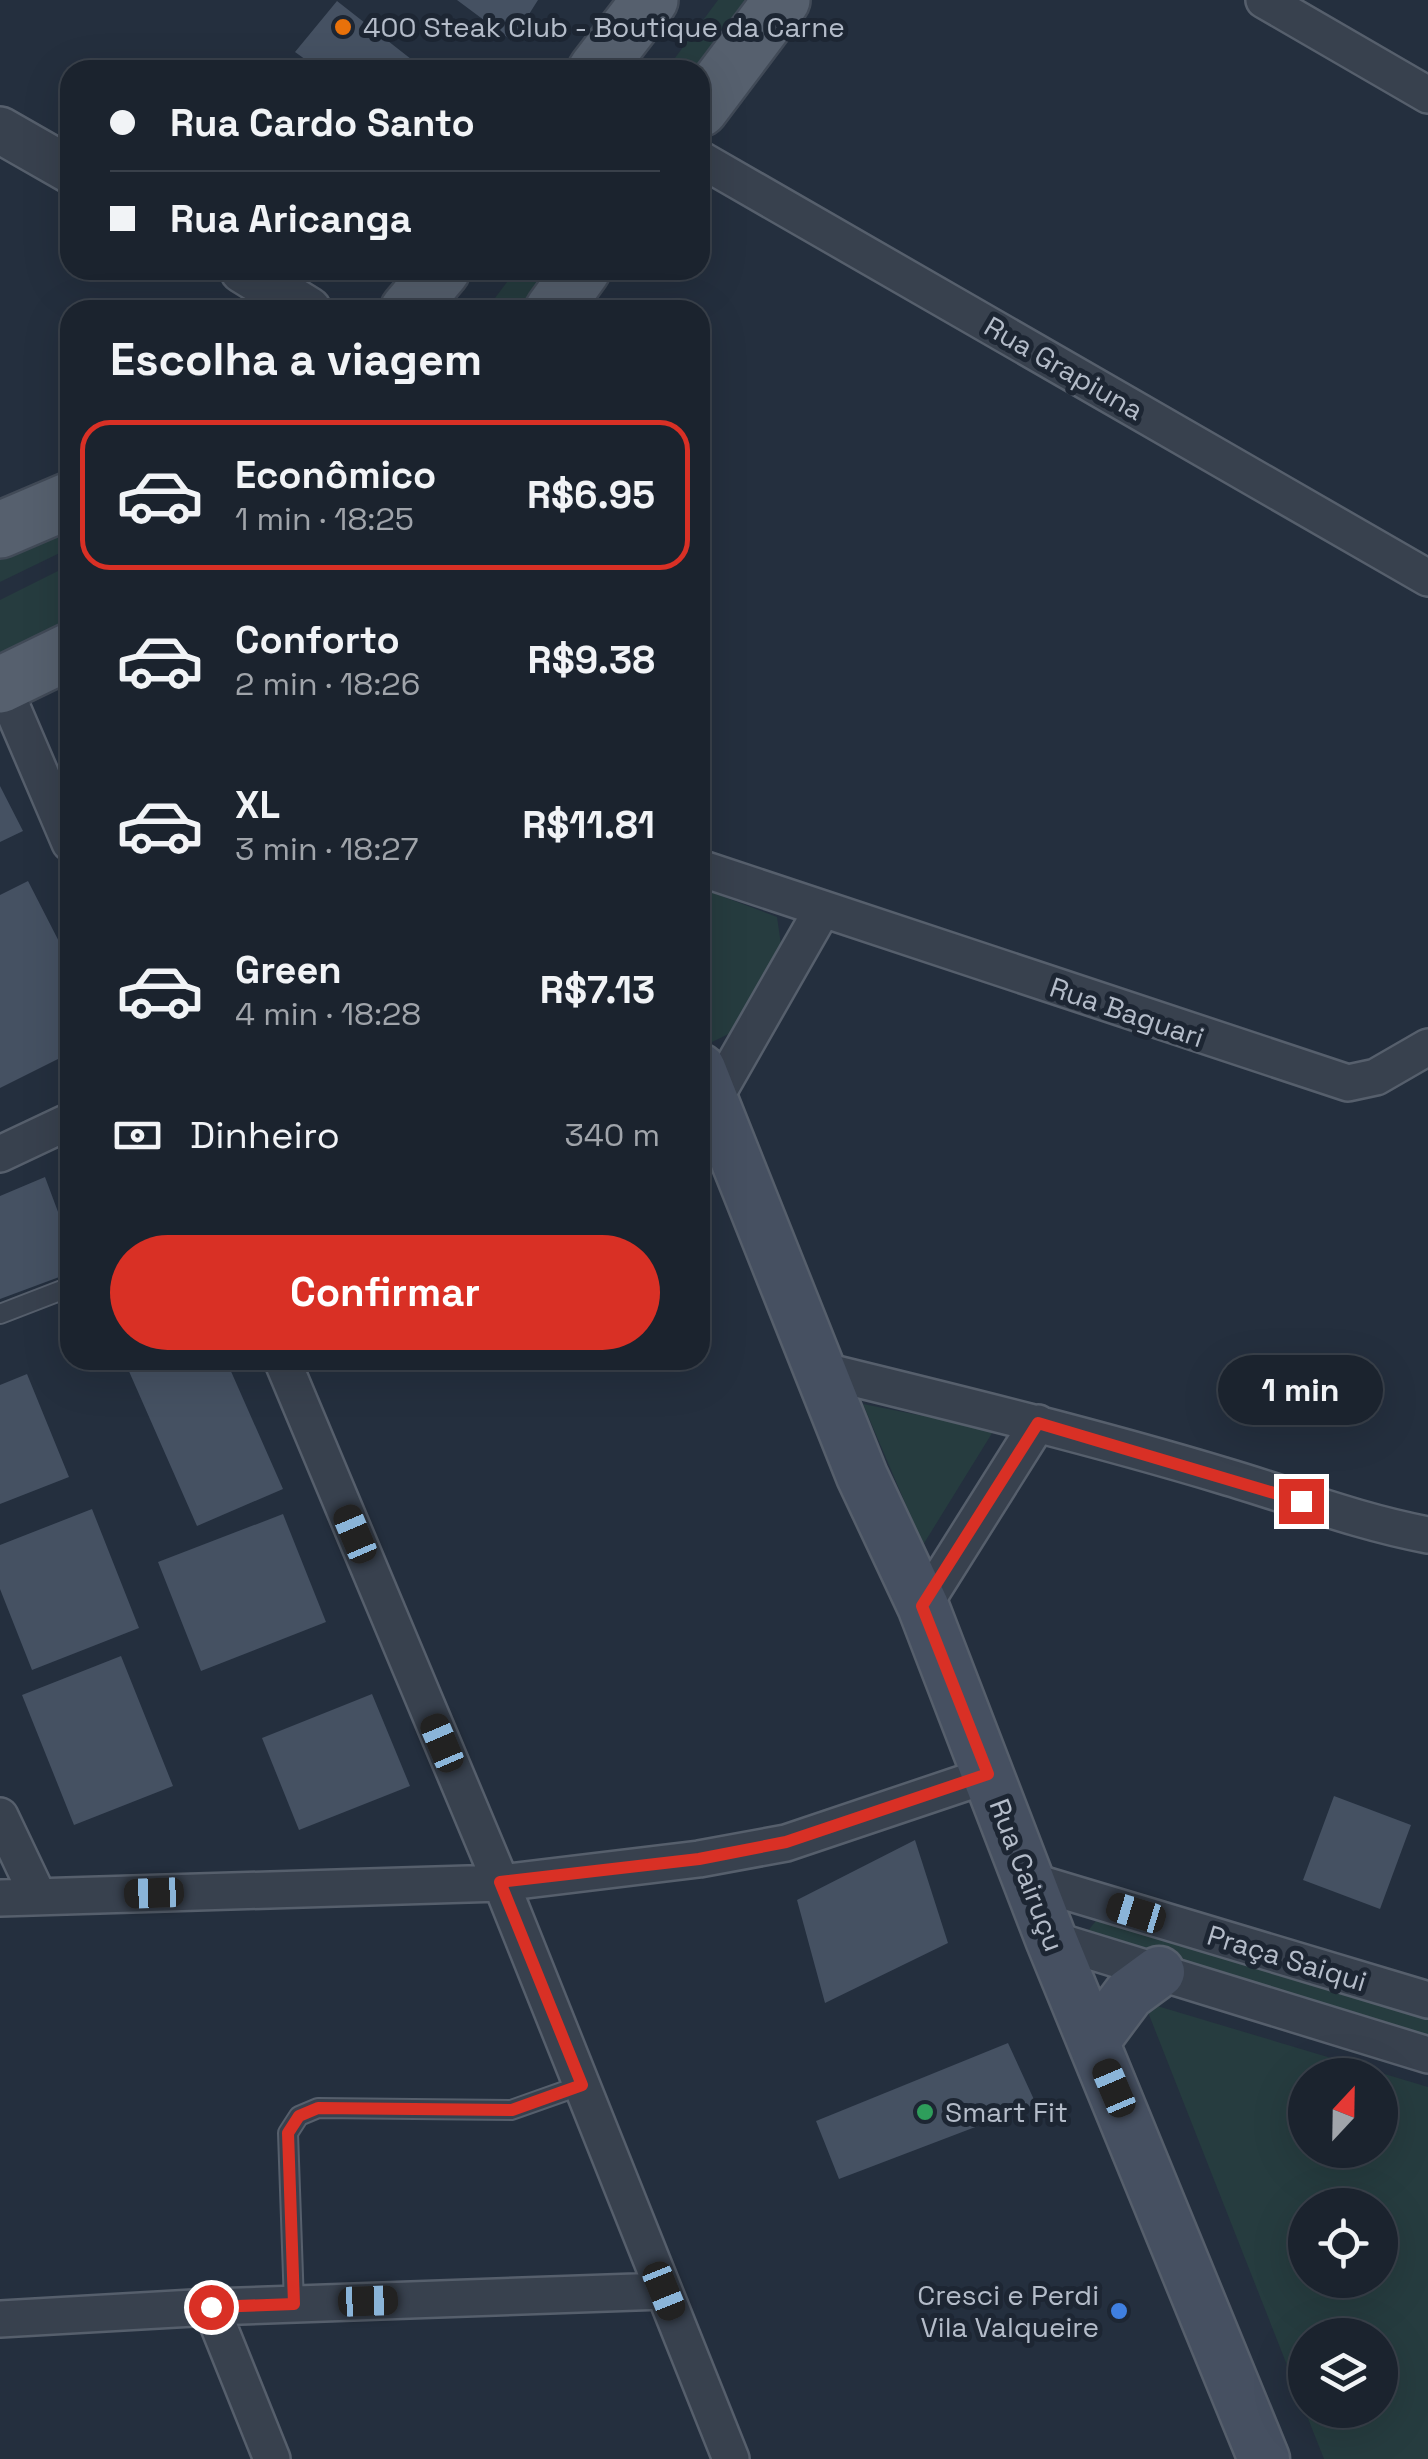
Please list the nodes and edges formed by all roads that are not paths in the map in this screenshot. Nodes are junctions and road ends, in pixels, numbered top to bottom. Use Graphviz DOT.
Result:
graph roads {
  1 [pos="650,0"];
  2 [pos="782,0"];
  3 [pos="1264,0"];
  4 [pos="604,60"];
  5 [pos="1428,95"];
  6 [pos="710,96"];
  7 [pos="0,130"];
  8 [pos="60,164"];
  9 [pos="710,164"];
  10 [pos="259,280"];
  11 [pos="434,280"];
  12 [pos="292,300"];
  13 [pos="416,300"];
  14 [pos="60,504"];
  15 [pos="0,530"];
  16 [pos="1428,578"];
  17 [pos="60,656"];
  18 [pos="1,684"];
  19 [pos="60,820"];
  20 [pos="710,871"];
  21 [pos="822,910"];
  22 [pos="1428,1047"];
  23 [pos="710,1079"];
  24 [pos="710,1095"];
  25 [pos="60,1126"];
  26 [pos="0,1154"];
  27 [pos="60,1291"];
  28 [pos="0,1314"];
  29 [pos="286,1370"];
  30 [pos="820,1370"];
  31 [pos="1038,1423"];
  32 [pos="1428,1536"];
  33 [pos="922,1606"];
  34 [pos="988,1774"];
  35 [pos="0,1816"];
  36 [pos="1031,1881"];
  37 [pos="500,1882"];
  38 [pos="38,1896"];
  39 [pos="0,1898"];
  40 [pos="1050,1939"];
  41 [pos="1159,1972"];
  42 [pos="1428,2000"];
  43 [pos="1094,2041"];
  44 [pos="1428,2055"];
  45 [pos="582,2085"];
  46 [pos="664,2291"];
  47 [pos="294,2304"];
  48 [pos="211,2307"];
  49 [pos="0,2320"];
  50 [pos="272,2459"];
  51 [pos="731,2459"];
  52 [pos="1264,2459"];
  1 -- 4 [label="main road"];
  2 -- 6 [label="main road"];
  3 -- 5 [label="street"];
  7 -- 8 [label="street"];
  9 -- 16 [label="street, Rua Grapiuna"];
  10 -- 12 [label="street"];
  11 -- 13 [label="main road"];
  14 -- 15 [label="main road"];
  17 -- 18 [label="main road"];
  18 -- 19 [label="street"];
  20 -- 21 [label="street, Rua Baguari"];
  21 -- 22 [label="street, Rua Baguari"];
  21 -- 23 [label="street"];
  24 -- 30 [label="main road, Rua Cairuçu"];
  25 -- 26 [label="street"];
  27 -- 28 [label="lane"];
  29 -- 37 [label="street"];
  30 -- 31 [label="street"];
  30 -- 33 [label="main road, Rua Cairuçu"];
  31 -- 32 [label="street"];
  31 -- 33 [label="street"];
  33 -- 34 [label="main road, Rua Cairuçu"];
  34 -- 36 [label="main road, Rua Cairuçu"];
  34 -- 37 [label="street"];
  35 -- 38 [label="street"];
  36 -- 40 [label="main road, Rua Cairuçu"];
  36 -- 42 [label="street, Praça Saiqui"];
  37 -- 38 [label="street"];
  37 -- 45 [label="street"];
  38 -- 39 [label="street"];
  40 -- 41 [label="street, Praça Saiqui"];
  40 -- 43 [label="main road, Rua Cairuçu"];
  41 -- 43 [label="main road"];
  41 -- 44 [label="street, Praça Saiqui"];
  43 -- 52 [label="main road, Rua Cairuçu"];
  45 -- 46 [label="street"];
  45 -- 47 [label="lane"];
  46 -- 47 [label="street"];
  46 -- 51 [label="street"];
  47 -- 48 [label="street"];
  48 -- 49 [label="street"];
  48 -- 50 [label="street"];
}
